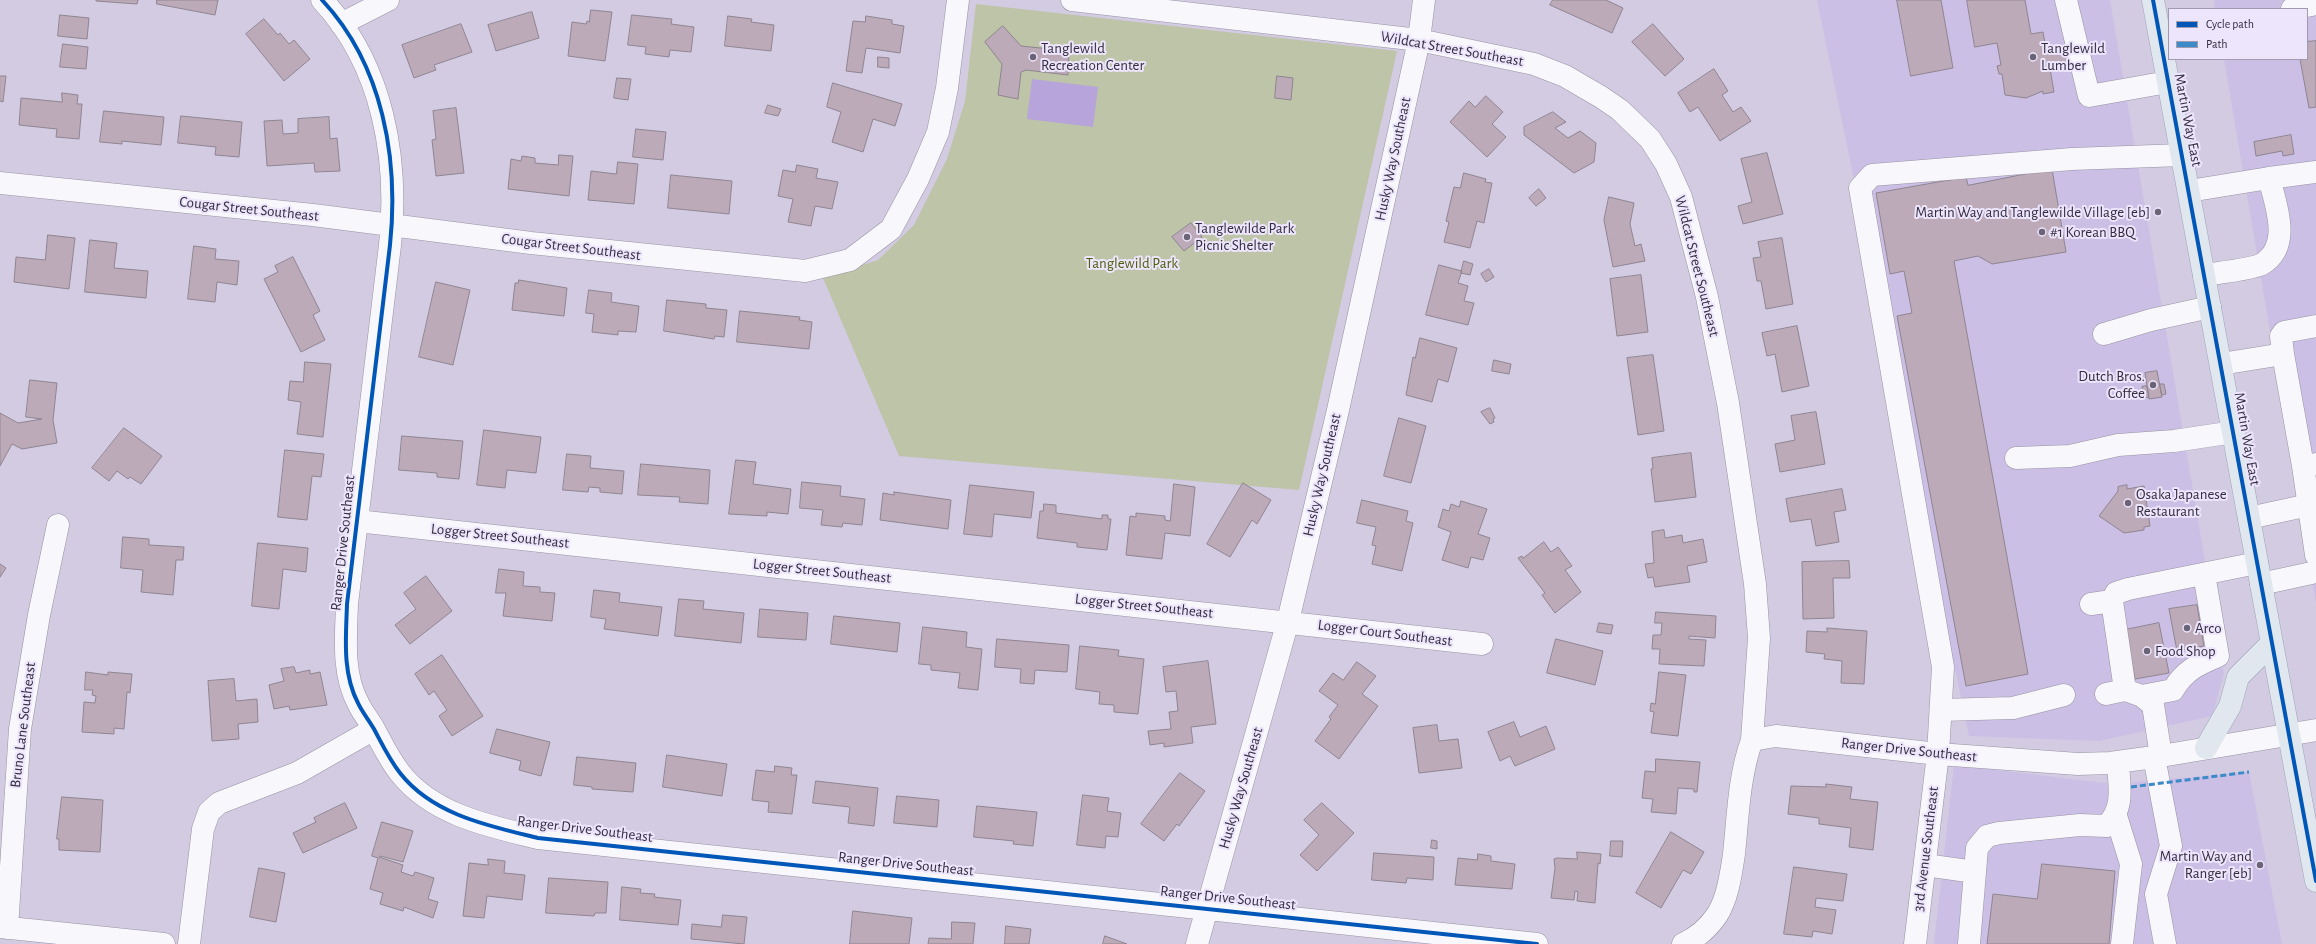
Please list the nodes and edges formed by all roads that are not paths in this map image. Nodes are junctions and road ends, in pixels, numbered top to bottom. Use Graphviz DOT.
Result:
graph roads {
  1 [pos="322,0"];
  2 [pos="388,0"];
  3 [pos="958,0"];
  4 [pos="1072,0"];
  5 [pos="1424,0"];
  6 [pos="2066,0"];
  7 [pos="2153,0"];
  8 [pos="2316,4"];
  9 [pos="2297,8"];
  10 [pos="341,24"];
  11 [pos="2164,35"];
  12 [pos="1419,40"];
  13 [pos="2168,82"];
  14 [pos="2182,155"];
  15 [pos="2316,172"];
  16 [pos="2270,178"];
  17 [pos="0,183"];
  18 [pos="2189,192"];
  19 [pos="392,225"];
  20 [pos="2204,275"];
  21 [pos="2210,307"];
  22 [pos="2316,326"];
  23 [pos="2104,334"];
  24 [pos="2283,354"];
  25 [pos="2221,364"];
  26 [pos="2234,432"];
  27 [pos="2016,458"];
  28 [pos="2310,465"];
  29 [pos="2308,505"];
  30 [pos="2249,518"];
  31 [pos="357,521"];
  32 [pos="58,525"];
  33 [pos="2316,555"];
  34 [pos="2257,563"];
  35 [pos="2316,572"];
  36 [pos="2204,574"];
  37 [pos="2261,584"];
  38 [pos="2112,600"];
  39 [pos="2090,604"];
  40 [pos="1288,621"];
  41 [pos="2272,643"];
  42 [pos="1482,644"];
  43 [pos="2124,693"];
  44 [pos="2064,695"];
  45 [pos="1941,710"];
  46 [pos="374,729"];
  47 [pos="2316,730"];
  48 [pos="2290,735"];
  49 [pos="1752,740"];
  50 [pos="2206,748"];
  51 [pos="1938,754"];
  52 [pos="2157,757"];
  53 [pos="2118,762"];
  54 [pos="2116,816"];
  55 [pos="2314,844"];
  56 [pos="1925,865"];
  57 [pos="1975,872"];
  58 [pos="2316,881"];
  59 [pos="1208,908"];
  60 [pos="4,927"];
  61 [pos="164,944"];
  62 [pos="189,944"];
  63 [pos="1197,944"];
  64 [pos="1537,944"];
  65 [pos="1683,944"];
  66 [pos="1915,944"];
  67 [pos="1969,944"];
  68 [pos="2122,944"];
  69 [pos="2164,944"];
  1 -- 10 [label="street, Ranger Drive Southeast"];
  2 -- 10 [label="street"];
  3 -- 19 [label="street, Cougar Street Southeast"];
  4 -- 12 [label="street, Wildcat Street Southeast"];
  5 -- 12 [label="street, Husky Way Southeast"];
  6 -- 13 [label="street"];
  7 -- 11 [label="main road, Martin Way East"];
  8 -- 9 [label="street"];
  10 -- 19 [label="street, Ranger Drive Southeast"];
  11 -- 13 [label="main road, Martin Way East"];
  12 -- 40 [label="street, Husky Way Southeast"];
  12 -- 49 [label="street, Wildcat Street Southeast"];
  13 -- 14 [label="main road, Martin Way East"];
  14 -- 18 [label="main road, Martin Way East"];
  14 -- 45 [label="street, 3rd Avenue Southeast"];
  15 -- 16 [label="street"];
  16 -- 18 [label="street"];
  16 -- 20 [label="street"];
  17 -- 19 [label="street, Cougar Street Southeast"];
  18 -- 20 [label="main road, Martin Way East"];
  19 -- 31 [label="street, Ranger Drive Southeast"];
  20 -- 21 [label="main road, Martin Way East"];
  21 -- 23 [label="street"];
  21 -- 25 [label="main road, Martin Way East"];
  22 -- 24 [label="street"];
  24 -- 25 [label="street"];
  24 -- 28 [label="street"];
  25 -- 26 [label="main road, Martin Way East"];
  26 -- 27 [label="street"];
  26 -- 30 [label="main road, Martin Way East"];
  28 -- 29 [label="street"];
  29 -- 30 [label="street"];
  29 -- 33 [label="street"];
  30 -- 34 [label="main road, Martin Way East"];
  31 -- 40 [label="street, Logger Street Southeast"];
  31 -- 46 [label="street, Ranger Drive Southeast"];
  32 -- 60 [label="street, Bruno Lane Southeast"];
  34 -- 36 [label="street"];
  34 -- 37 [label="main road, Martin Way East"];
  35 -- 37 [label="street"];
  36 -- 38 [label="street"];
  36 -- 43 [label="street"];
  37 -- 41 [label="main road, Martin Way East"];
  38 -- 39 [label="street"];
  38 -- 43 [label="street"];
  40 -- 42 [label="street, Logger Court Southeast"];
  40 -- 59 [label="street, Husky Way Southeast"];
  41 -- 48 [label="main road, Martin Way East"];
  41 -- 50 [label="main road"];
  43 -- 52 [label="street"];
  44 -- 45 [label="street"];
  45 -- 51 [label="street, 3rd Avenue Southeast"];
  46 -- 59 [label="street, Ranger Drive Southeast"];
  46 -- 62 [label="street"];
  47 -- 48 [label="street, Ranger Drive Southeast"];
  48 -- 50 [label="street, Ranger Drive Southeast"];
  48 -- 55 [label="main road, Martin Way East"];
  49 -- 51 [label="street, Ranger Drive Southeast"];
  49 -- 65 [label="street"];
  50 -- 52 [label="street, Ranger Drive Southeast"];
  51 -- 53 [label="street, Ranger Drive Southeast"];
  51 -- 56 [label="street, 3rd Avenue Southeast"];
  52 -- 53 [label="street, Ranger Drive Southeast"];
  52 -- 69 [label="street"];
  53 -- 54 [label="street"];
  54 -- 57 [label="street"];
  54 -- 68 [label="street"];
  55 -- 58 [label="main road, Martin Way East"];
  56 -- 57 [label="street"];
  56 -- 66 [label="street, 3rd Avenue Southeast"];
  57 -- 67 [label="street"];
  59 -- 63 [label="street, Husky Way Southeast"];
  59 -- 64 [label="street, Ranger Drive Southeast"];
  60 -- 61 [label="street"];
}
